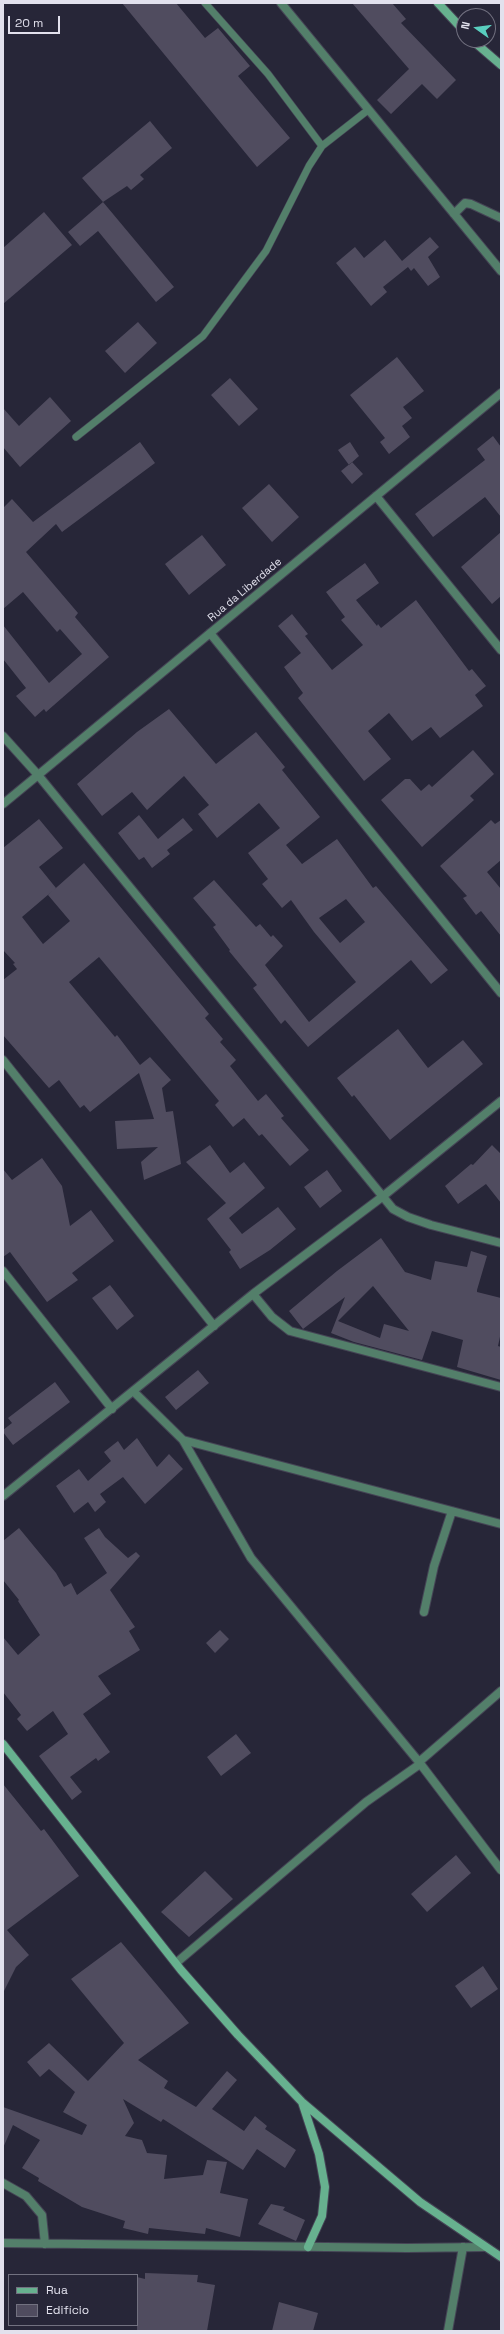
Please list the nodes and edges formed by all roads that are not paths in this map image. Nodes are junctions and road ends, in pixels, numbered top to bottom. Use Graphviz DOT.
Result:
graph roads {
  1 [pos="205,3"];
  2 [pos="281,3"];
  3 [pos="438,3"];
  4 [pos="456,23"];
  5 [pos="481,48"];
  6 [pos="501,65"];
  7 [pos="368,110"];
  8 [pos="322,146"];
  9 [pos="454,214"];
  10 [pos="501,218"];
  11 [pos="501,271"];
  12 [pos="501,393"];
  13 [pos="76,437"];
  14 [pos="376,496"];
  15 [pos="210,633"];
  16 [pos="501,650"];
  17 [pos="3,736"];
  18 [pos="38,775"];
  19 [pos="3,804"];
  20 [pos="501,993"];
  21 [pos="3,1060"];
  22 [pos="501,1101"];
  23 [pos="382,1197"];
  24 [pos="501,1243"];
  25 [pos="3,1271"];
  26 [pos="253,1294"];
  27 [pos="214,1326"];
  28 [pos="501,1387"];
  29 [pos="133,1391"];
  30 [pos="112,1409"];
  31 [pos="183,1440"];
  32 [pos="3,1496"];
  33 [pos="452,1511"];
  34 [pos="501,1524"];
  35 [pos="424,1612"];
  36 [pos="501,1691"];
  37 [pos="3,1744"];
  38 [pos="419,1763"];
  39 [pos="501,1870"];
  40 [pos="176,1963"];
  41 [pos="302,2102"];
  42 [pos="3,2183"];
  43 [pos="3,2243"];
  44 [pos="45,2244"];
  45 [pos="308,2247"];
  46 [pos="485,2247"];
  47 [pos="463,2248"];
  48 [pos="501,2257"];
  49 [pos="448,2331"];
  1 -- 8 [label="lane"];
  2 -- 7 [label="street"];
  3 -- 4 [label="main road"];
  5 -- 6 [label="main road"];
  7 -- 8 [label="lane"];
  7 -- 9 [label="street"];
  8 -- 13 [label="lane"];
  9 -- 10 [label="street"];
  9 -- 11 [label="street"];
  12 -- 14 [label="street, Rua da Liberdade"];
  14 -- 15 [label="street, Rua da Liberdade"];
  14 -- 16 [label="street"];
  15 -- 18 [label="street, Rua da Liberdade"];
  15 -- 20 [label="street"];
  17 -- 18 [label="street"];
  18 -- 19 [label="street, Rua da Liberdade"];
  18 -- 23 [label="street"];
  21 -- 27 [label="street"];
  22 -- 23 [label="street"];
  23 -- 24 [label="street"];
  23 -- 26 [label="street"];
  25 -- 30 [label="street"];
  26 -- 27 [label="street"];
  26 -- 28 [label="street"];
  27 -- 29 [label="street"];
  29 -- 30 [label="street"];
  29 -- 31 [label="street"];
  30 -- 32 [label="street"];
  31 -- 33 [label="street"];
  31 -- 38 [label="street"];
  33 -- 34 [label="street"];
  33 -- 35 [label="street"];
  36 -- 38 [label="street"];
  37 -- 40 [label="main road"];
  38 -- 39 [label="street"];
  38 -- 40 [label="street"];
  40 -- 41 [label="main road"];
  41 -- 45 [label="main road"];
  41 -- 46 [label="main road"];
  42 -- 44 [label="street"];
  43 -- 44 [label="street"];
  44 -- 45 [label="street"];
  45 -- 47 [label="street"];
  46 -- 47 [label="street"];
  46 -- 48 [label="main road"];
  47 -- 49 [label="street"];
}
